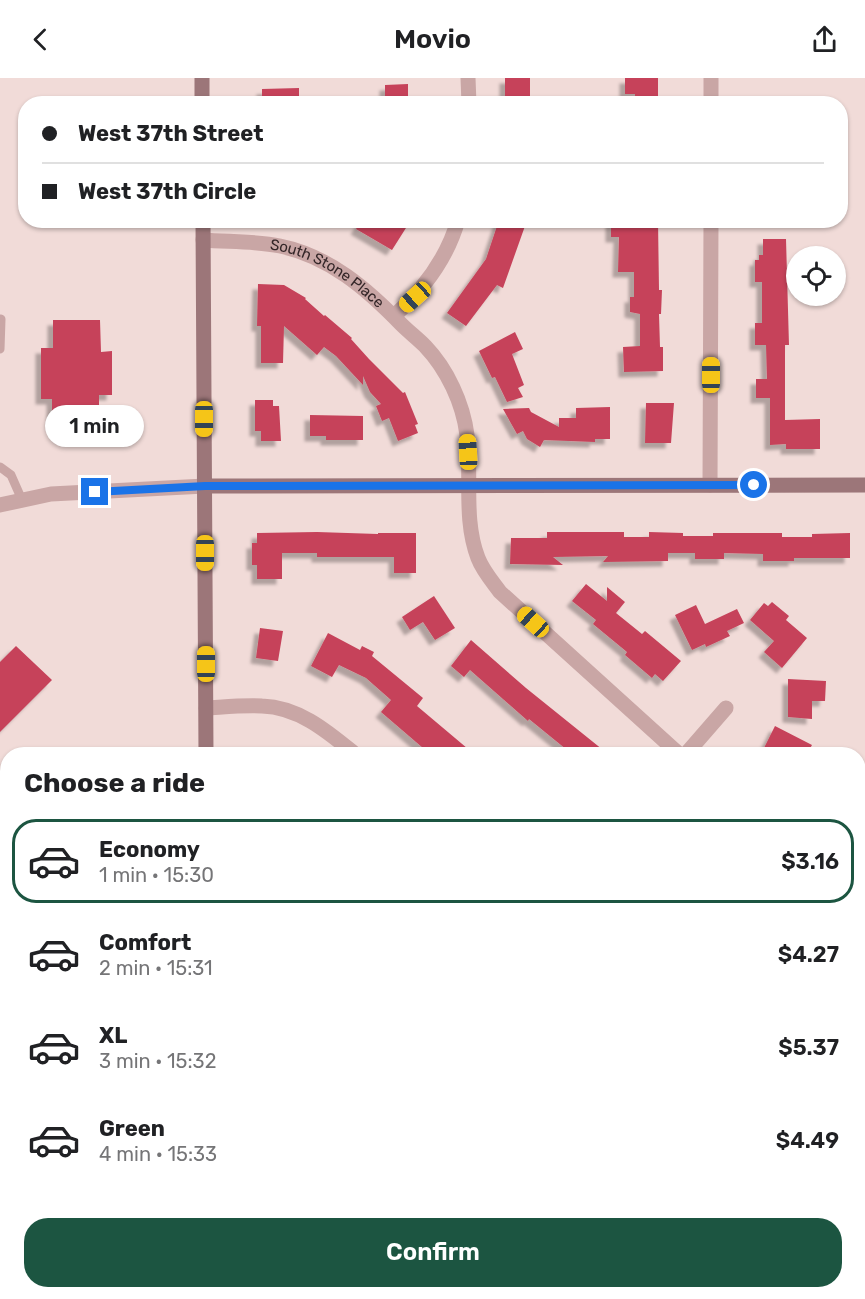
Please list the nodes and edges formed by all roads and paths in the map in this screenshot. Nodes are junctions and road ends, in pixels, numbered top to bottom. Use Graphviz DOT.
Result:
graph roads {
  1 [pos="202,78"];
  2 [pos="468,78"];
  3 [pos="711,78"];
  4 [pos="202,96"];
  5 [pos="469,96"];
  6 [pos="711,96"];
  7 [pos="202,228"];
  8 [pos="455,228"];
  9 [pos="711,228"];
  10 [pos="203,240"];
  11 [pos="394,316"];
  12 [pos="1,320"];
  13 [pos="0,349"];
  14 [pos="0,467"];
  15 [pos="710,485"];
  16 [pos="865,485"];
  17 [pos="205,486"];
  18 [pos="470,487"];
  19 [pos="22,500"];
  20 [pos="0,505"];
  21 [pos="206,708"];
  22 [pos="726,708"];
  23 [pos="206,747"];
  24 [pos="346,747"];
  25 [pos="672,747"];
  26 [pos="692,747"];
  1 -- 4 [label="street"];
  2 -- 5 [label="street"];
  3 -- 6 [label="street"];
  7 -- 10 [label="street"];
  8 -- 11 [label="street"];
  9 -- 15 [label="street"];
  10 -- 11 [label="street, South Stone Place"];
  10 -- 17 [label="street"];
  11 -- 18 [label="street, South Stone Place"];
  12 -- 13 [label="lane"];
  14 -- 19 [label="lane"];
  15 -- 16 [label="street"];
  15 -- 18 [label="street"];
  17 -- 18 [label="street"];
  17 -- 19 [label="street"];
  17 -- 21 [label="street"];
  18 -- 25 [label="street, South Stone Place"];
  19 -- 20 [label="street"];
  21 -- 23 [label="street"];
  21 -- 24 [label="street"];
  22 -- 26 [label="street"];
}
